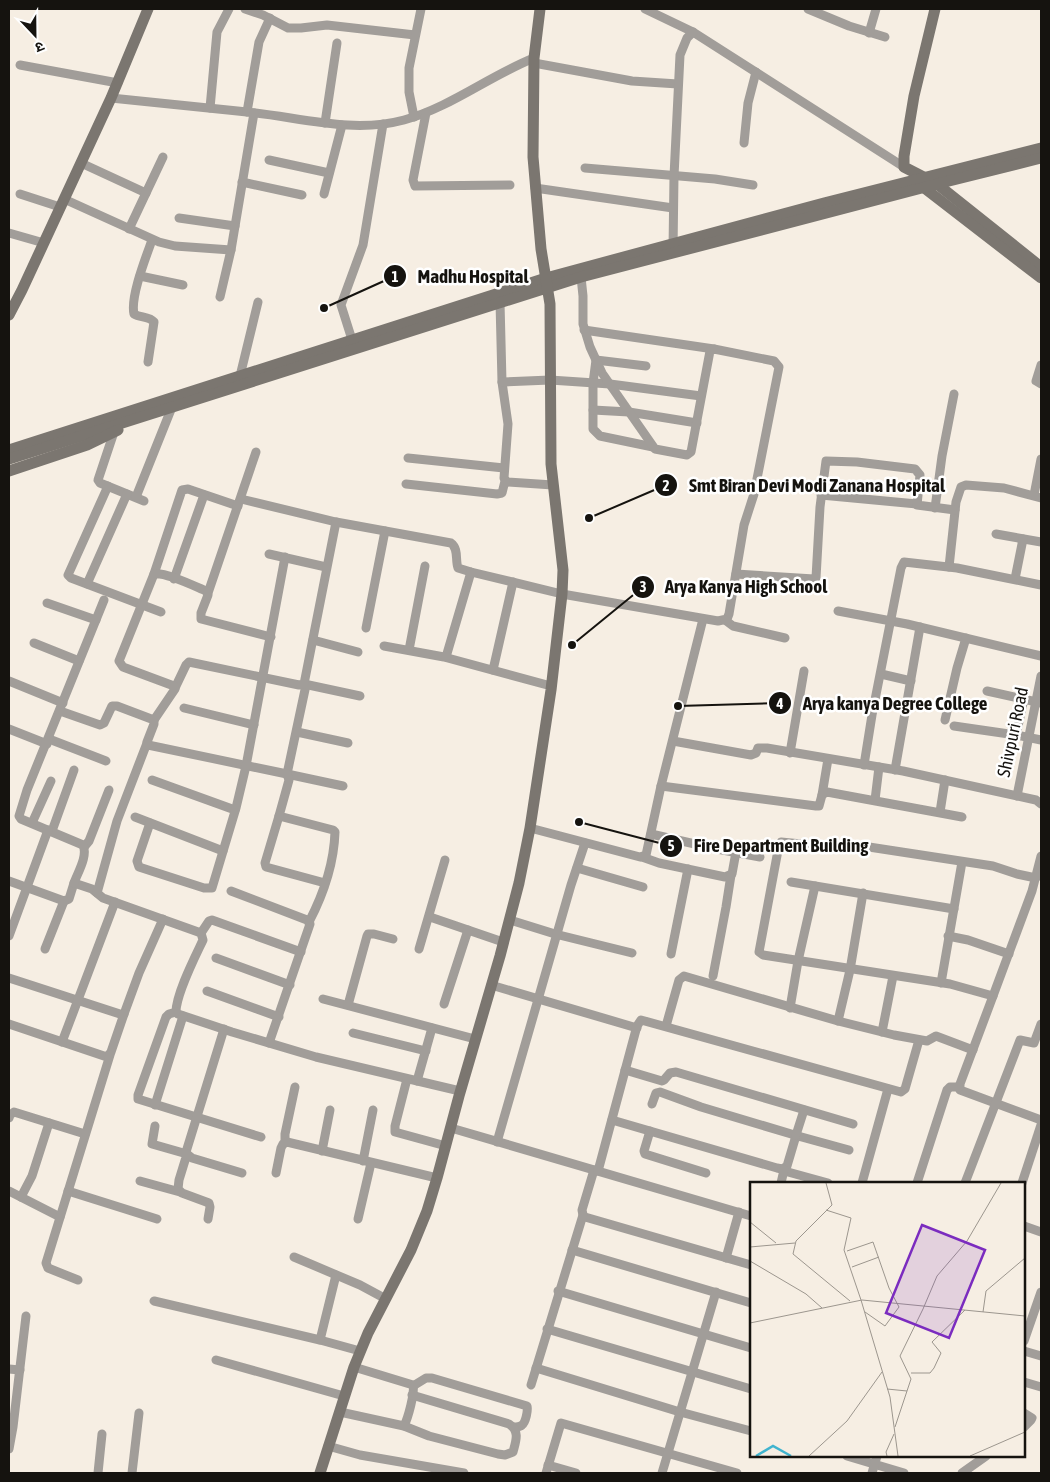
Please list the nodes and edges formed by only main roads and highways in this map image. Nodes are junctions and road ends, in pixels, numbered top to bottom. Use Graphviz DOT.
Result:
graph roads {
  1 [pos="148,9"];
  2 [pos="540,9"];
  3 [pos="935,9"];
  4 [pos="1041,148"];
  5 [pos="1041,158"];
  6 [pos="923,182"];
  7 [pos="937,184"];
  8 [pos="672,248"];
  9 [pos="1013,251"];
  10 [pos="1041,266"];
  11 [pos="1041,278"];
  12 [pos="547,283"];
  13 [pos="9,315"];
  14 [pos="427,321"];
  15 [pos="189,397"];
  16 [pos="145,411"];
  17 [pos="89,429"];
  18 [pos="9,443"];
  19 [pos="9,450"];
  20 [pos="9,459"];
  21 [pos="9,471"];
  22 [pos="320,1473"];
  1 -- 13 [label="main road"];
  2 -- 12 [label="main road"];
  3 -- 6 [label="main road"];
  4 -- 6 [label="main road"];
  5 -- 7 [label="main road"];
  6 -- 7 [label="main road"];
  6 -- 8 [label="main road"];
  6 -- 9 [label="main road"];
  7 -- 9 [label="main road"];
  8 -- 12 [label="main road"];
  8 -- 12 [label="main road"];
  9 -- 10 [label="main road"];
  9 -- 11 [label="main road"];
  12 -- 14 [label="main road"];
  12 -- 14 [label="main road"];
  12 -- 22 [label="main road"];
  14 -- 15 [label="main road"];
  15 -- 16 [label="main road"];
  15 -- 16 [label="main road"];
  16 -- 17 [label="main road"];
  16 -- 18 [label="main road"];
  16 -- 21 [label="main road"];
  17 -- 19 [label="main road"];
  17 -- 20 [label="main road"];
}
